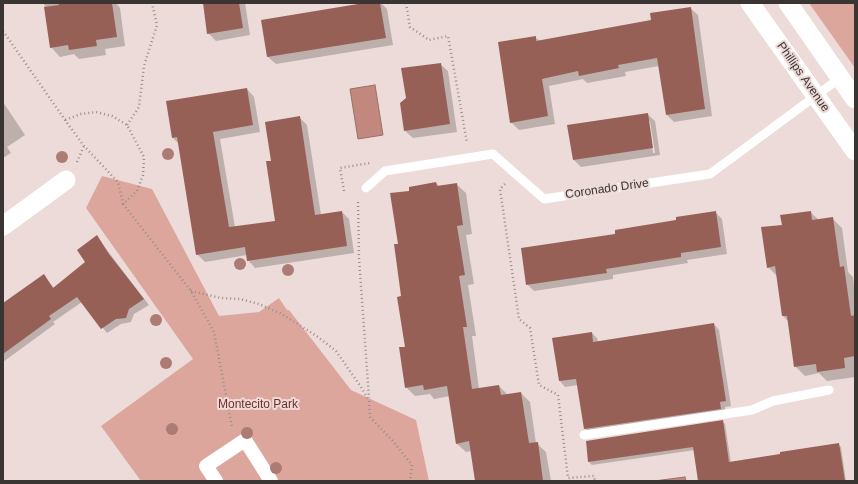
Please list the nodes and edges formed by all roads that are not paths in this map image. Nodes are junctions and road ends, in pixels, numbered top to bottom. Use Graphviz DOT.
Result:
graph roads {
  1 [pos="750,3"];
  2 [pos="788,3"];
  3 [pos="840,78"];
  4 [pos="816,95"];
  5 [pos="855,99"];
  6 [pos="855,151"];
  7 [pos="66,180"];
  8 [pos="366,188"];
  9 [pos="3,226"];
  10 [pos="829,390"];
  11 [pos="584,435"];
  12 [pos="216,481"];
  13 [pos="271,481"];
  1 -- 4 [label="street, Phillips Avenue"];
  2 -- 3 [label="street"];
  3 -- 4 [label="lane, Coronado Drive"];
  3 -- 5 [label="street"];
  4 -- 6 [label="street, Phillips Avenue"];
  4 -- 8 [label="lane, Coronado Drive"];
  7 -- 9 [label="street"];
  10 -- 11 [label="lane"];
  12 -- 13 [label="street"];
}
